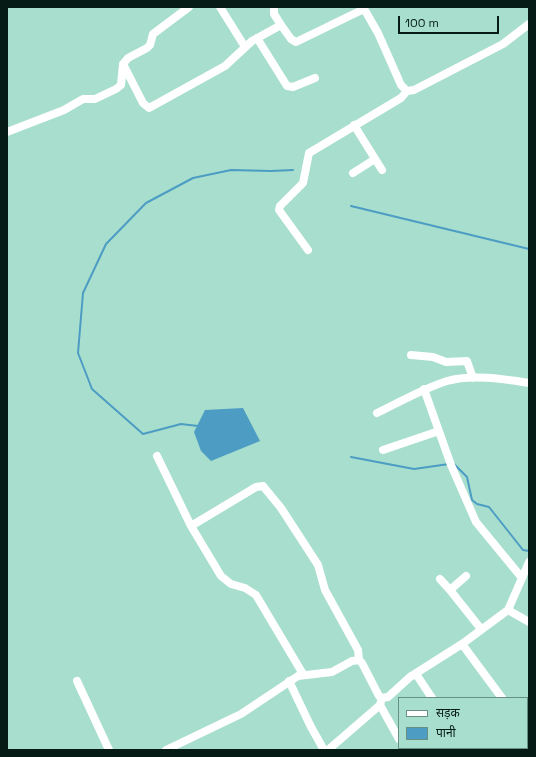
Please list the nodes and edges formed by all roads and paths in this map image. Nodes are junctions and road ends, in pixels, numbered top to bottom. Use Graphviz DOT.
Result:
graph roads {
  1 [pos="189,7"];
  2 [pos="220,7"];
  3 [pos="274,7"];
  4 [pos="364,8"];
  5 [pos="529,24"];
  6 [pos="281,25"];
  7 [pos="257,38"];
  8 [pos="245,47"];
  9 [pos="123,64"];
  10 [pos="315,78"];
  11 [pos="407,91"];
  12 [pos="354,125"];
  13 [pos="14,129"];
  14 [pos="375,159"];
  15 [pos="382,170"];
  16 [pos="353,173"];
  17 [pos="308,250"];
  18 [pos="411,355"];
  19 [pos="473,378"];
  20 [pos="529,383"];
  21 [pos="424,390"];
  22 [pos="377,413"];
  23 [pos="439,431"];
  24 [pos="383,450"];
  25 [pos="157,456"];
  26 [pos="191,526"];
  27 [pos="529,562"];
  28 [pos="466,576"];
  29 [pos="522,578"];
  30 [pos="440,579"];
  31 [pos="450,590"];
  32 [pos="508,610"];
  33 [pos="529,622"];
  34 [pos="481,628"];
  35 [pos="462,644"];
  36 [pos="359,660"];
  37 [pos="303,674"];
  38 [pos="416,674"];
  39 [pos="77,681"];
  40 [pos="289,681"];
  41 [pos="431,697"];
  42 [pos="501,697"];
  43 [pos="381,702"];
  44 [pos="398,737"];
  45 [pos="109,750"];
  46 [pos="166,750"];
  47 [pos="324,750"];
  48 [pos="328,750"];
  1 -- 9 [label="street"];
  2 -- 8 [label="street"];
  3 -- 6 [label="street"];
  4 -- 6 [label="street"];
  4 -- 11 [label="street"];
  5 -- 11 [label="street"];
  6 -- 7 [label="street"];
  7 -- 8 [label="street"];
  7 -- 10 [label="street"];
  8 -- 9 [label="street"];
  9 -- 13 [label="street"];
  11 -- 12 [label="street"];
  12 -- 14 [label="street"];
  12 -- 17 [label="street"];
  14 -- 15 [label="street"];
  14 -- 16 [label="street"];
  18 -- 19 [label="street"];
  19 -- 20 [label="street"];
  19 -- 21 [label="street"];
  21 -- 22 [label="street"];
  21 -- 23 [label="street"];
  23 -- 24 [label="street"];
  23 -- 29 [label="street"];
  25 -- 26 [label="street"];
  26 -- 36 [label="street"];
  26 -- 37 [label="street"];
  27 -- 29 [label="street"];
  28 -- 31 [label="street"];
  29 -- 32 [label="street"];
  30 -- 31 [label="street"];
  31 -- 34 [label="street"];
  32 -- 33 [label="street"];
  32 -- 34 [label="street"];
  34 -- 35 [label="street"];
  35 -- 38 [label="street"];
  35 -- 42 [label="street"];
  36 -- 37 [label="street"];
  36 -- 43 [label="street"];
  37 -- 40 [label="street"];
  38 -- 41 [label="street"];
  38 -- 43 [label="street"];
  39 -- 45 [label="street"];
  40 -- 46 [label="street"];
  40 -- 47 [label="street"];
  43 -- 44 [label="street"];
  43 -- 48 [label="street"];
}
